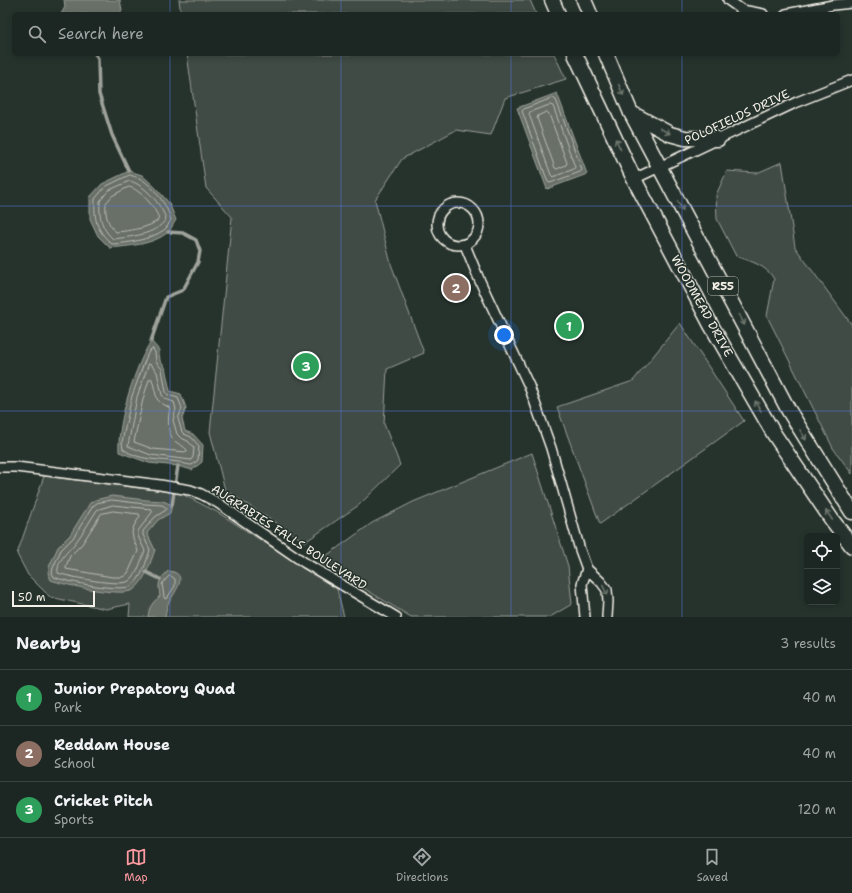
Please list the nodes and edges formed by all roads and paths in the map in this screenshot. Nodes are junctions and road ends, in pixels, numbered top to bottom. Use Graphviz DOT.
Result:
graph roads {
  1 [pos="552,0"];
  2 [pos="584,0"];
  3 [pos="728,0"];
  4 [pos="831,2"];
  5 [pos="852,3"];
  6 [pos="557,12"];
  7 [pos="589,12"];
  8 [pos="752,12"];
  9 [pos="794,12"];
  10 [pos="576,56"];
  11 [pos="607,56"];
  12 [pos="852,80"];
  13 [pos="631,113"];
  14 [pos="718,139"];
  15 [pos="659,167"];
  16 [pos="634,179"];
  17 [pos="465,245"];
  18 [pos="0,467"];
  19 [pos="852,512"];
  20 [pos="852,546"];
  21 [pos="587,569"];
  22 [pos="396,617"];
  23 [pos="585,617"];
  24 [pos="608,617"];
  1 -- 6 [label="main road"];
  2 -- 7 [label="main road"];
  3 -- 8 [label="street"];
  4 -- 5 [label="street"];
  4 -- 9 [label="street"];
  16 -- 10 [label="main road, WOODMEAD DRIVE / R55, one-way"];
  11 -- 13 [label="main road, R55, one-way"];
  12 -- 14 [label="street, POLOFIELDS DRIVE"];
  13 -- 14 [label="main road, one-way"];
  13 -- 15 [label="main road, R55"];
  14 -- 15 [label="street, POLOFIELDS DRIVE"];
  15 -- 16 [label="street, POLOFIELDS DRIVE"];
  15 -- 19 [label="main road, R55, one-way"];
  20 -- 16 [label="main road, WOODMEAD DRIVE / R55, one-way"];
  17 -- 17 [label="street"];
  17 -- 21 [label="street"];
  18 -- 22 [label="street, AUGRABIES FALLS BOULEVARD"];
  21 -- 23 [label="street"];
  21 -- 24 [label="street, one-way"];
}
